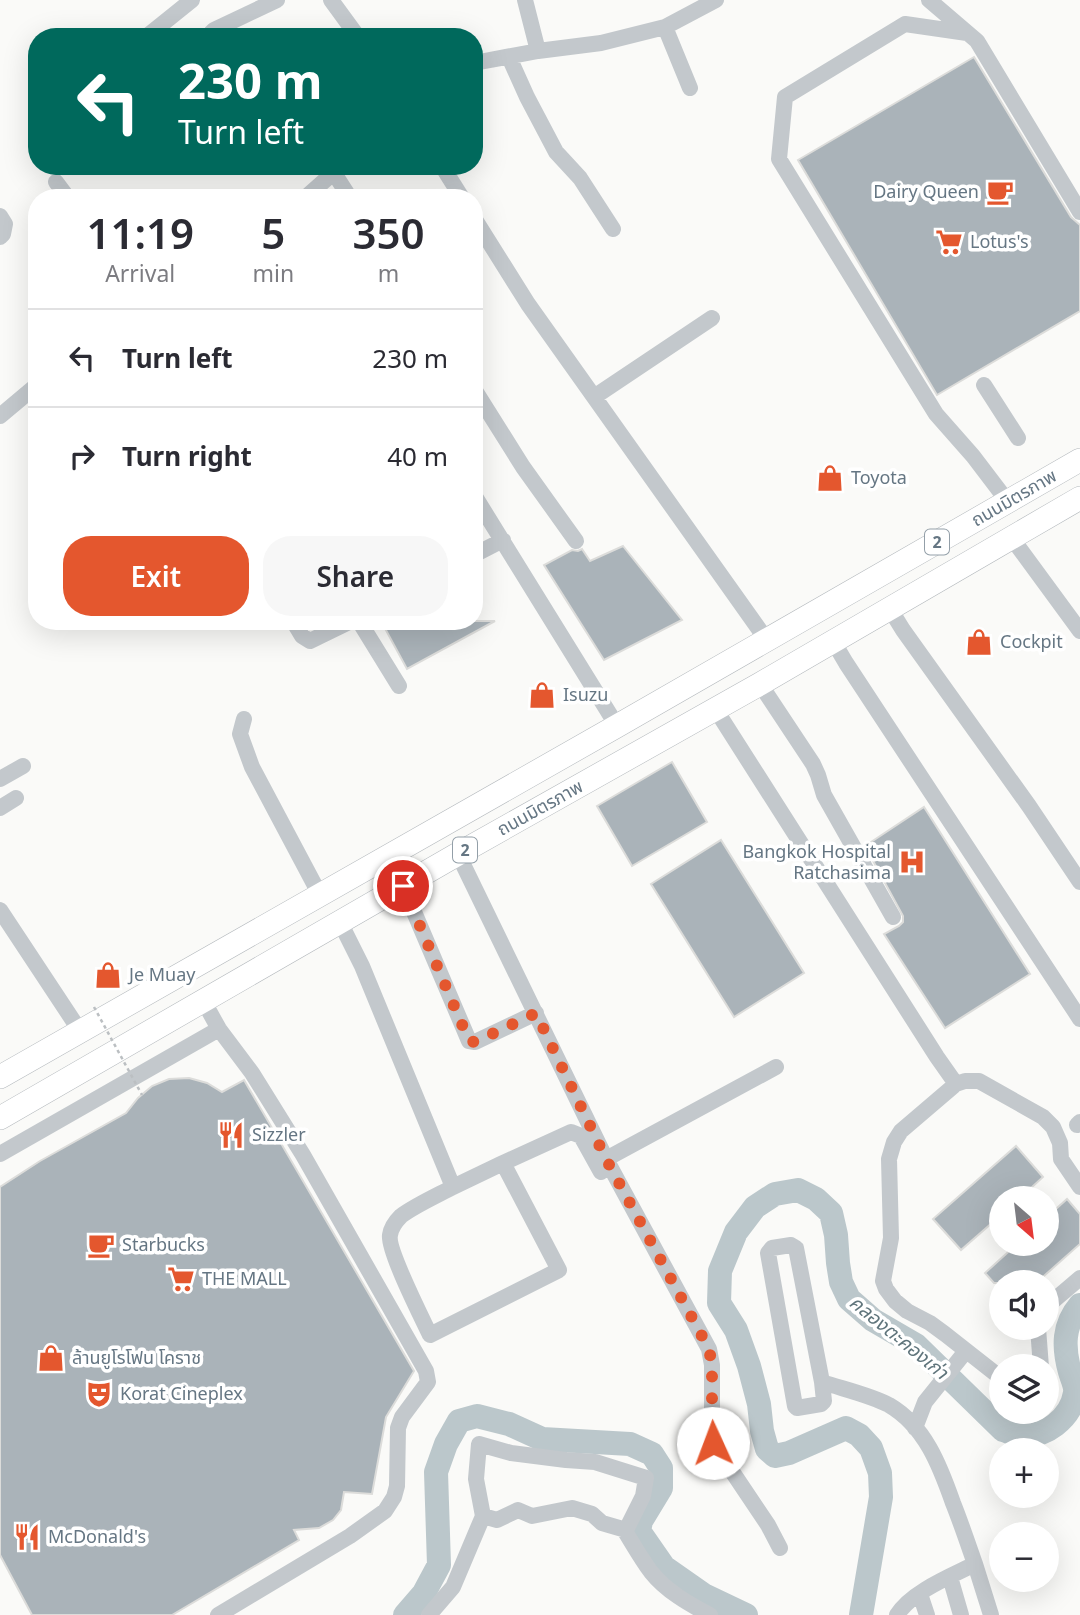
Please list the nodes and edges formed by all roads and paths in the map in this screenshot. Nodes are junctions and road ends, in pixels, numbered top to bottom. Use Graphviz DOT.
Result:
graph roads {
  1 [pos="192,0"];
  2 [pos="277,0"];
  3 [pos="331,0"];
  4 [pos="526,0"];
  5 [pos="716,0"];
  6 [pos="929,0"];
  7 [pos="665,27"];
  8 [pos="157,28"];
  9 [pos="219,28"];
  10 [pos="349,28"];
  11 [pos="967,33"];
  12 [pos="538,51"];
  13 [pos="509,57"];
  14 [pos="483,61"];
  15 [pos="690,88"];
  16 [pos="331,175"];
  17 [pos="56,182"];
  18 [pos="61,189"];
  19 [pos="315,189"];
  20 [pos="1080,212"];
  21 [pos="0,216"];
  22 [pos="613,229"];
  23 [pos="483,232"];
  24 [pos="0,237"];
  25 [pos="712,318"];
  26 [pos="985,385"];
  27 [pos="28,393"];
  28 [pos="594,397"];
  29 [pos="483,403"];
  30 [pos="0,416"];
  31 [pos="1018,438"];
  32 [pos="1080,460"];
  33 [pos="1080,498"];
  34 [pos="1008,502"];
  35 [pos="483,509"];
  36 [pos="1012,537"];
  37 [pos="503,540"];
  38 [pos="576,541"];
  39 [pos="483,550"];
  40 [pos="890,609"];
  41 [pos="298,630"];
  42 [pos="333,630"];
  43 [pos="365,630"];
  44 [pos="1080,631"];
  45 [pos="766,639"];
  46 [pos="833,641"];
  47 [pos="783,671"];
  48 [pos="760,684"];
  49 [pos="399,686"];
  50 [pos="716,710"];
  51 [pos="244,719"];
  52 [pos="618,726"];
  53 [pos="23,766"];
  54 [pos="0,779"];
  55 [pos="16,798"];
  56 [pos="0,808"];
  57 [pos="458,855"];
  58 [pos="1080,882"];
  59 [pos="403,886"];
  60 [pos="320,895"];
  61 [pos="0,910"];
  62 [pos="894,917"];
  63 [pos="340,922"];
  64 [pos="204,1002"];
  65 [pos="94,1007"];
  66 [pos="536,1013"];
  67 [pos="1080,1019"];
  68 [pos="219,1030"];
  69 [pos="80,1031"];
  70 [pos="776,1067"];
  71 [pos="0,1077"];
  72 [pos="956,1084"];
  73 [pos="142,1095"];
  74 [pos="0,1118"];
  75 [pos="0,1154"];
  76 [pos="503,1163"];
  77 [pos="603,1165"];
  78 [pos="453,1187"];
  79 [pos="1080,1187"];
  80 [pos="1080,1278"];
  81 [pos="1059,1296"];
  82 [pos="964,1354"];
  83 [pos="989,1370"];
  84 [pos="822,1382"];
  85 [pos="915,1427"];
  86 [pos="483,1516"];
  87 [pos="626,1530"];
  88 [pos="780,1548"];
  89 [pos="975,1564"];
  90 [pos="950,1577"];
  91 [pos="920,1594"];
  92 [pos="218,1615"];
  93 [pos="429,1615"];
  94 [pos="710,1615"];
  95 [pos="897,1615"];
  96 [pos="927,1615"];
  97 [pos="961,1615"];
  98 [pos="991,1615"];
  1 -- 8 [label="street"];
  2 -- 9 [label="street"];
  3 -- 10 [label="street"];
  4 -- 12 [label="street"];
  5 -- 7 [label="street"];
  6 -- 11 [label="street"];
  7 -- 12 [label="street"];
  7 -- 15 [label="street"];
  11 -- 20 [label="street"];
  11 -- 34 [label="street"];
  12 -- 13 [label="street"];
  13 -- 14 [label="street"];
  13 -- 22 [label="street"];
  16 -- 19 [label="street"];
  17 -- 18 [label="street"];
  21 -- 24 [label="street"];
  23 -- 28 [label="street"];
  25 -- 28 [label="street"];
  26 -- 31 [label="street"];
  27 -- 30 [label="street"];
  28 -- 45 [label="street"];
  29 -- 38 [label="street"];
  32 -- 34 [label="highway, ถนนมิตรภาพ / 2"];
  33 -- 36 [label="highway, ถนนมิตรภาพ / 2"];
  34 -- 45 [label="highway, ถนนมิตรภาพ / 2"];
  35 -- 37 [label="street"];
  36 -- 40 [label="highway, ถนนมิตรภาพ / 2"];
  36 -- 44 [label="street"];
  37 -- 39 [label="street"];
  37 -- 52 [label="street"];
  40 -- 46 [label="highway, ถนนมิตรภาพ / 2"];
  40 -- 58 [label="street"];
  41 -- 42 [label="street"];
  43 -- 49 [label="street"];
  45 -- 47 [label="highway"];
  45 -- 52 [label="highway, ถนนมิตรภาพ / 2"];
  46 -- 47 [label="highway, ถนนมิตรภาพ / 2"];
  46 -- 67 [label="street"];
  47 -- 48 [label="highway, ถนนมิตรภาพ / 2"];
  48 -- 50 [label="highway, ถนนมิตรภาพ / 2"];
  48 -- 62 [label="street"];
  50 -- 57 [label="highway, ถนนมิตรภาพ / 2"];
  50 -- 72 [label="street"];
  51 -- 60 [label="street"];
  52 -- 60 [label="highway, ถนนมิตรภาพ / 2"];
  53 -- 54 [label="street"];
  55 -- 56 [label="street"];
  57 -- 59 [label="highway, ถนนมิตรภาพ / 2"];
  57 -- 66 [label="street"];
  59 -- 63 [label="highway, ถนนมิตรภาพ / 2"];
  59 -- 66 [label="street"];
  60 -- 69 [label="highway, ถนนมิตรภาพ / 2"];
  61 -- 69 [label="street"];
  63 -- 64 [label="highway, ถนนมิตรภาพ / 2"];
  63 -- 78 [label="street"];
  64 -- 68 [label="street"];
  64 -- 74 [label="highway, ถนนมิตรภาพ / 2"];
  65 -- 73 [label="path, bridge"];
  66 -- 77 [label="street"];
  68 -- 75 [label="street"];
  68 -- 92 [label="street"];
  69 -- 71 [label="highway, ถนนมิตรภาพ / 2"];
  70 -- 77 [label="street"];
  72 -- 79 [label="street"];
  72 -- 82 [label="street"];
  76 -- 77 [label="street"];
  76 -- 78 [label="street"];
  76 -- 78 [label="street"];
  77 -- 88 [label="street"];
  80 -- 81 [label="street"];
  82 -- 83 [label="street"];
  82 -- 85 [label="street"];
  84 -- 84 [label="street"];
  84 -- 85 [label="street"];
  85 -- 89 [label="street"];
  86 -- 87 [label="street"];
  86 -- 87 [label="street"];
  86 -- 93 [label="street"];
  87 -- 94 [label="street"];
  89 -- 90 [label="street"];
  89 -- 98 [label="street"];
  90 -- 91 [label="street"];
  90 -- 97 [label="street"];
  91 -- 95 [label="street"];
  91 -- 96 [label="street"];
}
